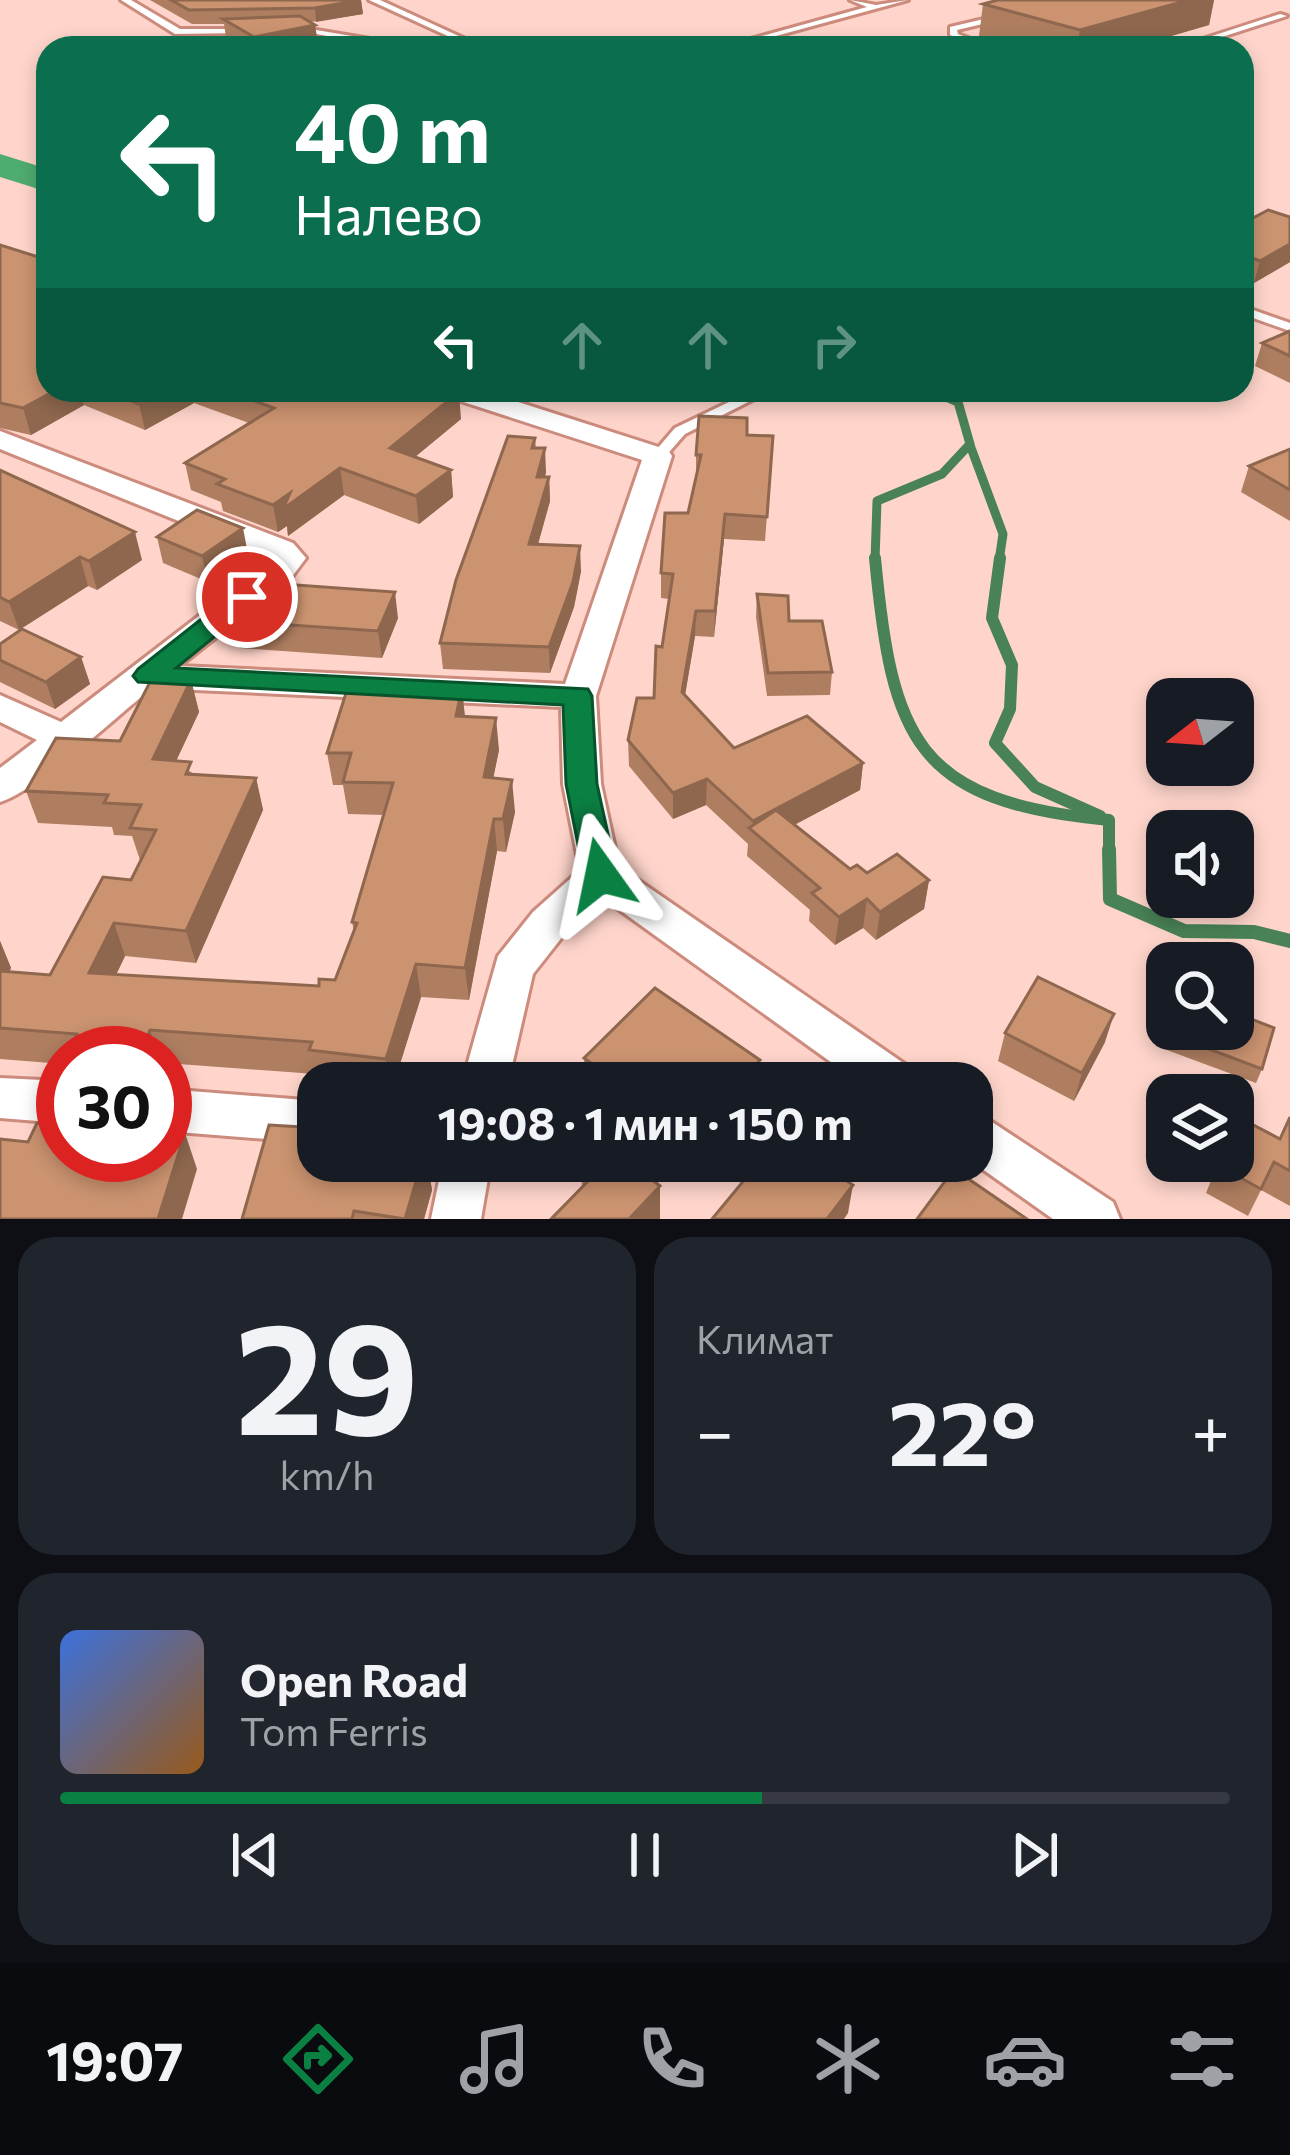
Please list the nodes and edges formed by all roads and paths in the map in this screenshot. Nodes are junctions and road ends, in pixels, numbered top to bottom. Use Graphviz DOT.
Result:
graph roads {
  1 [pos="125,0"];
  2 [pos="373,0"];
  3 [pos="854,0"];
  4 [pos="904,0"];
  5 [pos="876,8"];
  6 [pos="1020,12"];
  7 [pos="1283,16"];
  8 [pos="285,28"];
  9 [pos="262,30"];
  10 [pos="350,36"];
  11 [pos="454,36"];
  12 [pos="768,36"];
  13 [pos="957,36"];
  14 [pos="1218,36"];
  15 [pos="1254,314"];
  16 [pos="1290,327"];
  17 [pos="491,402"];
  18 [pos="740,402"];
  19 [pos="0,439"];
  20 [pos="658,456"];
  21 [pos="148,676"];
  22 [pos="578,696"];
  23 [pos="0,707"];
  24 [pos="68,740"];
  25 [pos="0,788"];
  26 [pos="601,875"];
  27 [pos="490,1062"];
  28 [pos="866,1062"];
  29 [pos="0,1098"];
  30 [pos="36,1100"];
  31 [pos="192,1112"];
  32 [pos="297,1120"];
  33 [pos="993,1149"];
  34 [pos="463,1182"];
  35 [pos="456,1219"];
  36 [pos="1095,1219"];
  1 -- 9 [label="lane"];
  2 -- 11 [label="lane"];
  3 -- 5 [label="lane"];
  4 -- 5 [label="lane"];
  5 -- 12 [label="lane"];
  6 -- 13 [label="lane"];
  7 -- 14 [label="lane"];
  8 -- 10 [label="lane"];
  15 -- 16 [label="lane"];
  17 -- 20 [label="street"];
  18 -- 20 [label="lane"];
  19 -- 21 [label="street"];
  20 -- 22 [label="street"];
  21 -- 22 [label="street"];
  21 -- 24 [label="street"];
  22 -- 26 [label="street"];
  23 -- 24 [label="street"];
  24 -- 25 [label="street"];
  26 -- 27 [label="street"];
  26 -- 28 [label="street"];
  29 -- 30 [label="street"];
  31 -- 32 [label="street"];
  33 -- 36 [label="street"];
  34 -- 35 [label="street"];
}
